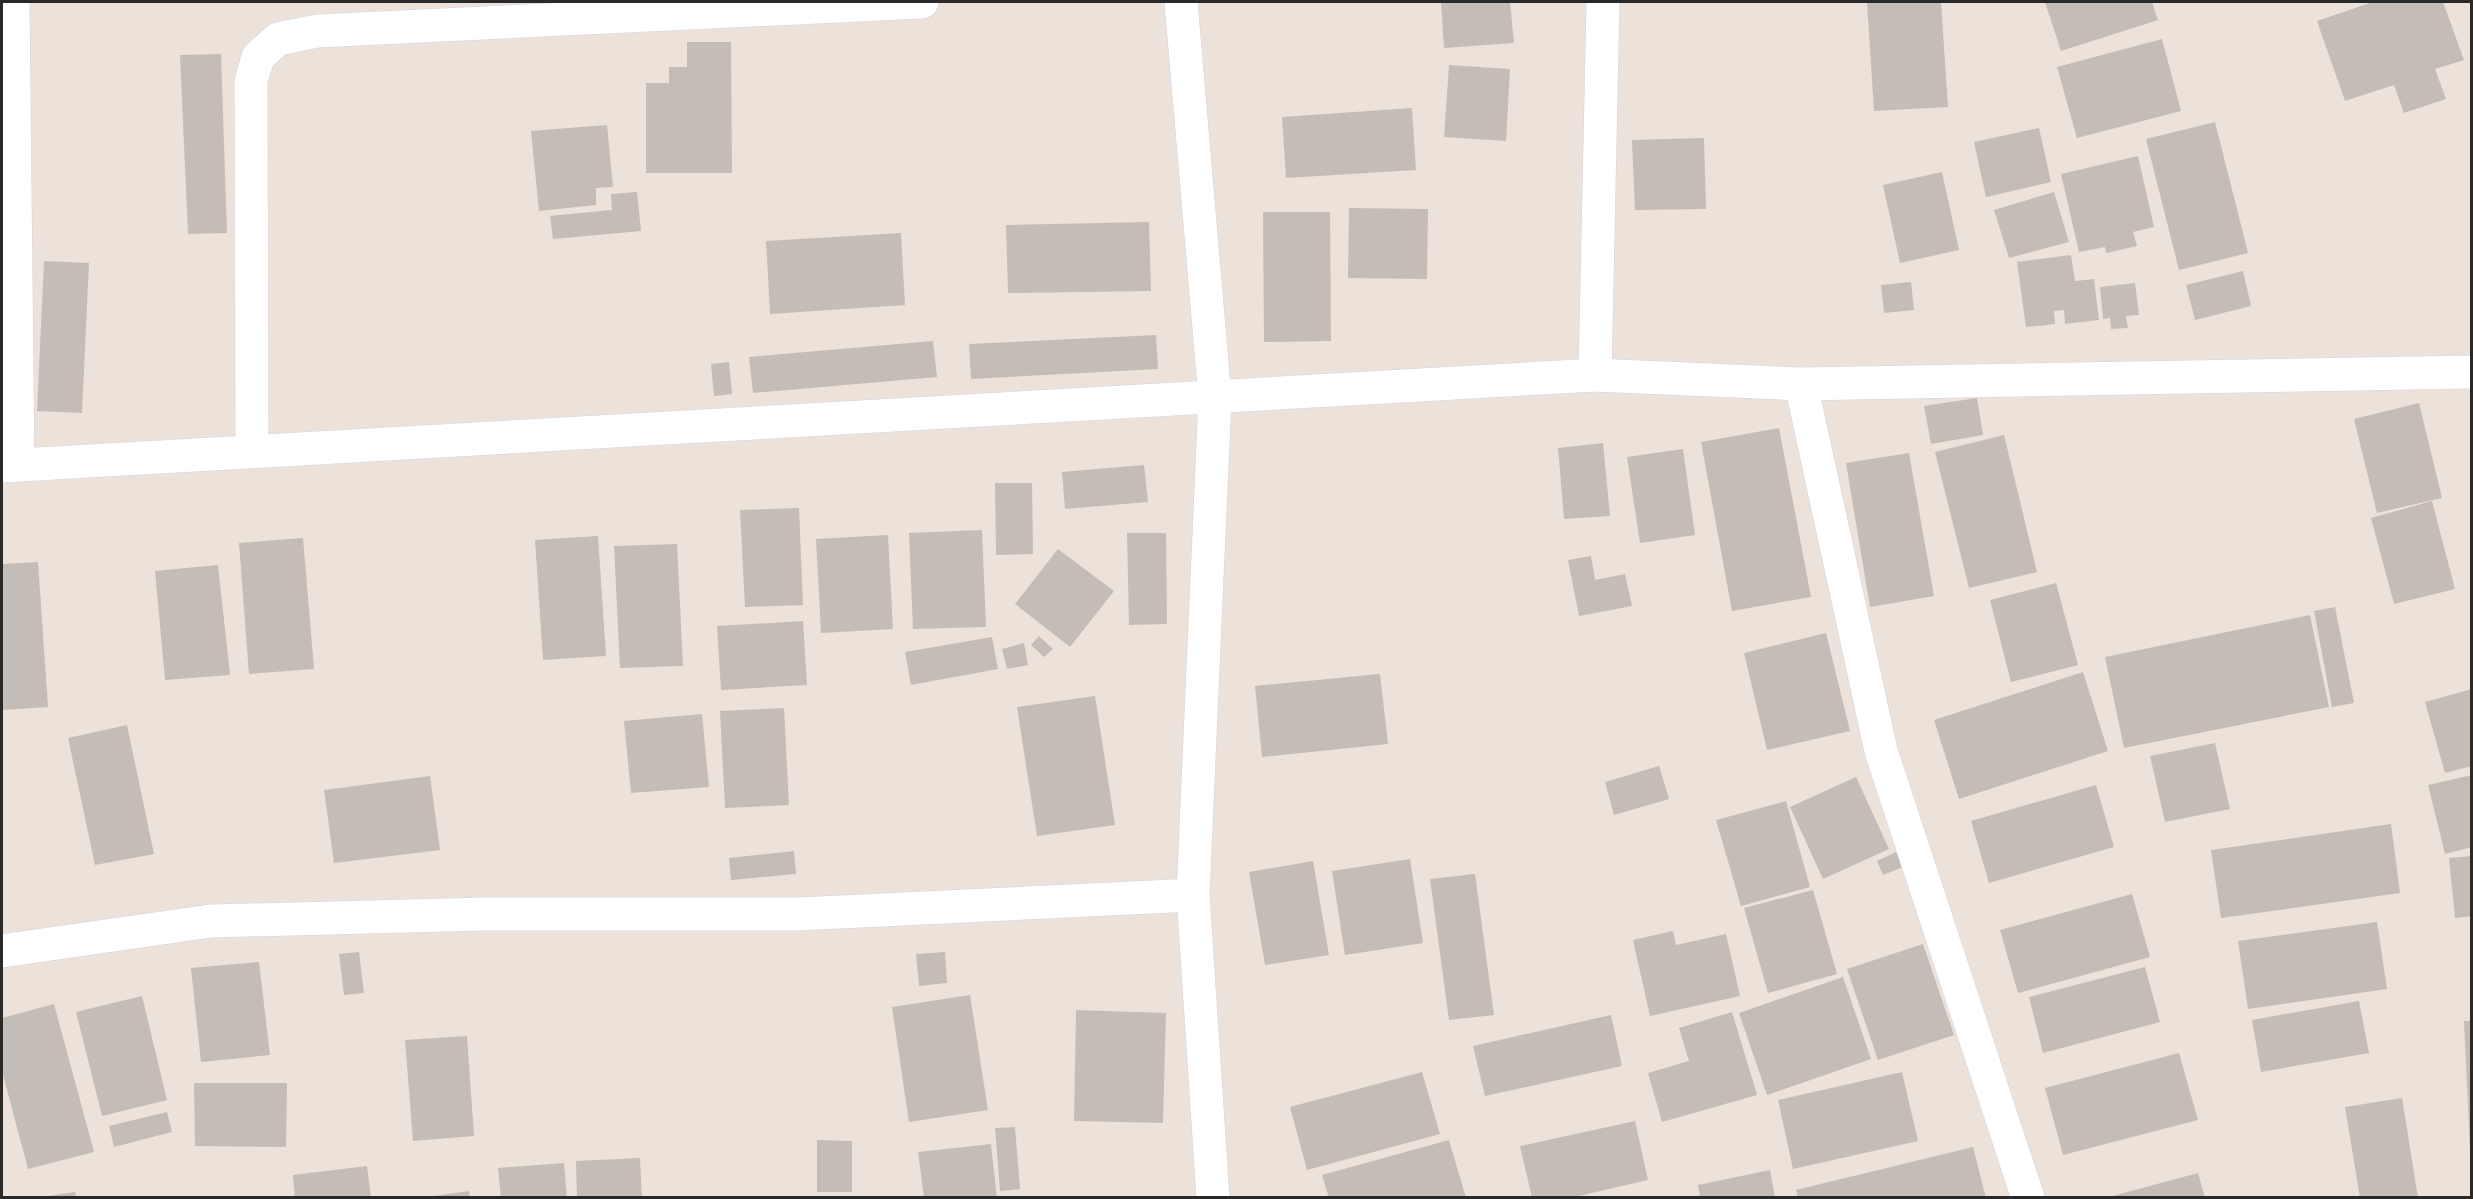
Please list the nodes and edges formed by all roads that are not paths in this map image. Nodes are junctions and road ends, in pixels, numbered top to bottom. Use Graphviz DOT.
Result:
graph roads {
  1 [pos="13,2"];
  2 [pos="922,2"];
  3 [pos="1181,2"];
  4 [pos="1603,2"];
  5 [pos="2472,372"];
  6 [pos="1595,375"];
  7 [pos="1801,384"];
  8 [pos="1215,398"];
  9 [pos="252,450"];
  10 [pos="10,465"];
  11 [pos="1193,895"];
  12 [pos="2,951"];
  13 [pos="1213,1197"];
  14 [pos="2028,1197"];
  1 -- 10 [label="street"];
  2 -- 9 [label="street"];
  3 -- 8 [label="street"];
  4 -- 6 [label="street"];
  5 -- 7 [label="street"];
  6 -- 7 [label="street"];
  6 -- 8 [label="street"];
  7 -- 14 [label="street"];
  8 -- 9 [label="street"];
  8 -- 11 [label="street"];
  9 -- 10 [label="street"];
  11 -- 12 [label="street"];
  11 -- 13 [label="street"];
}
